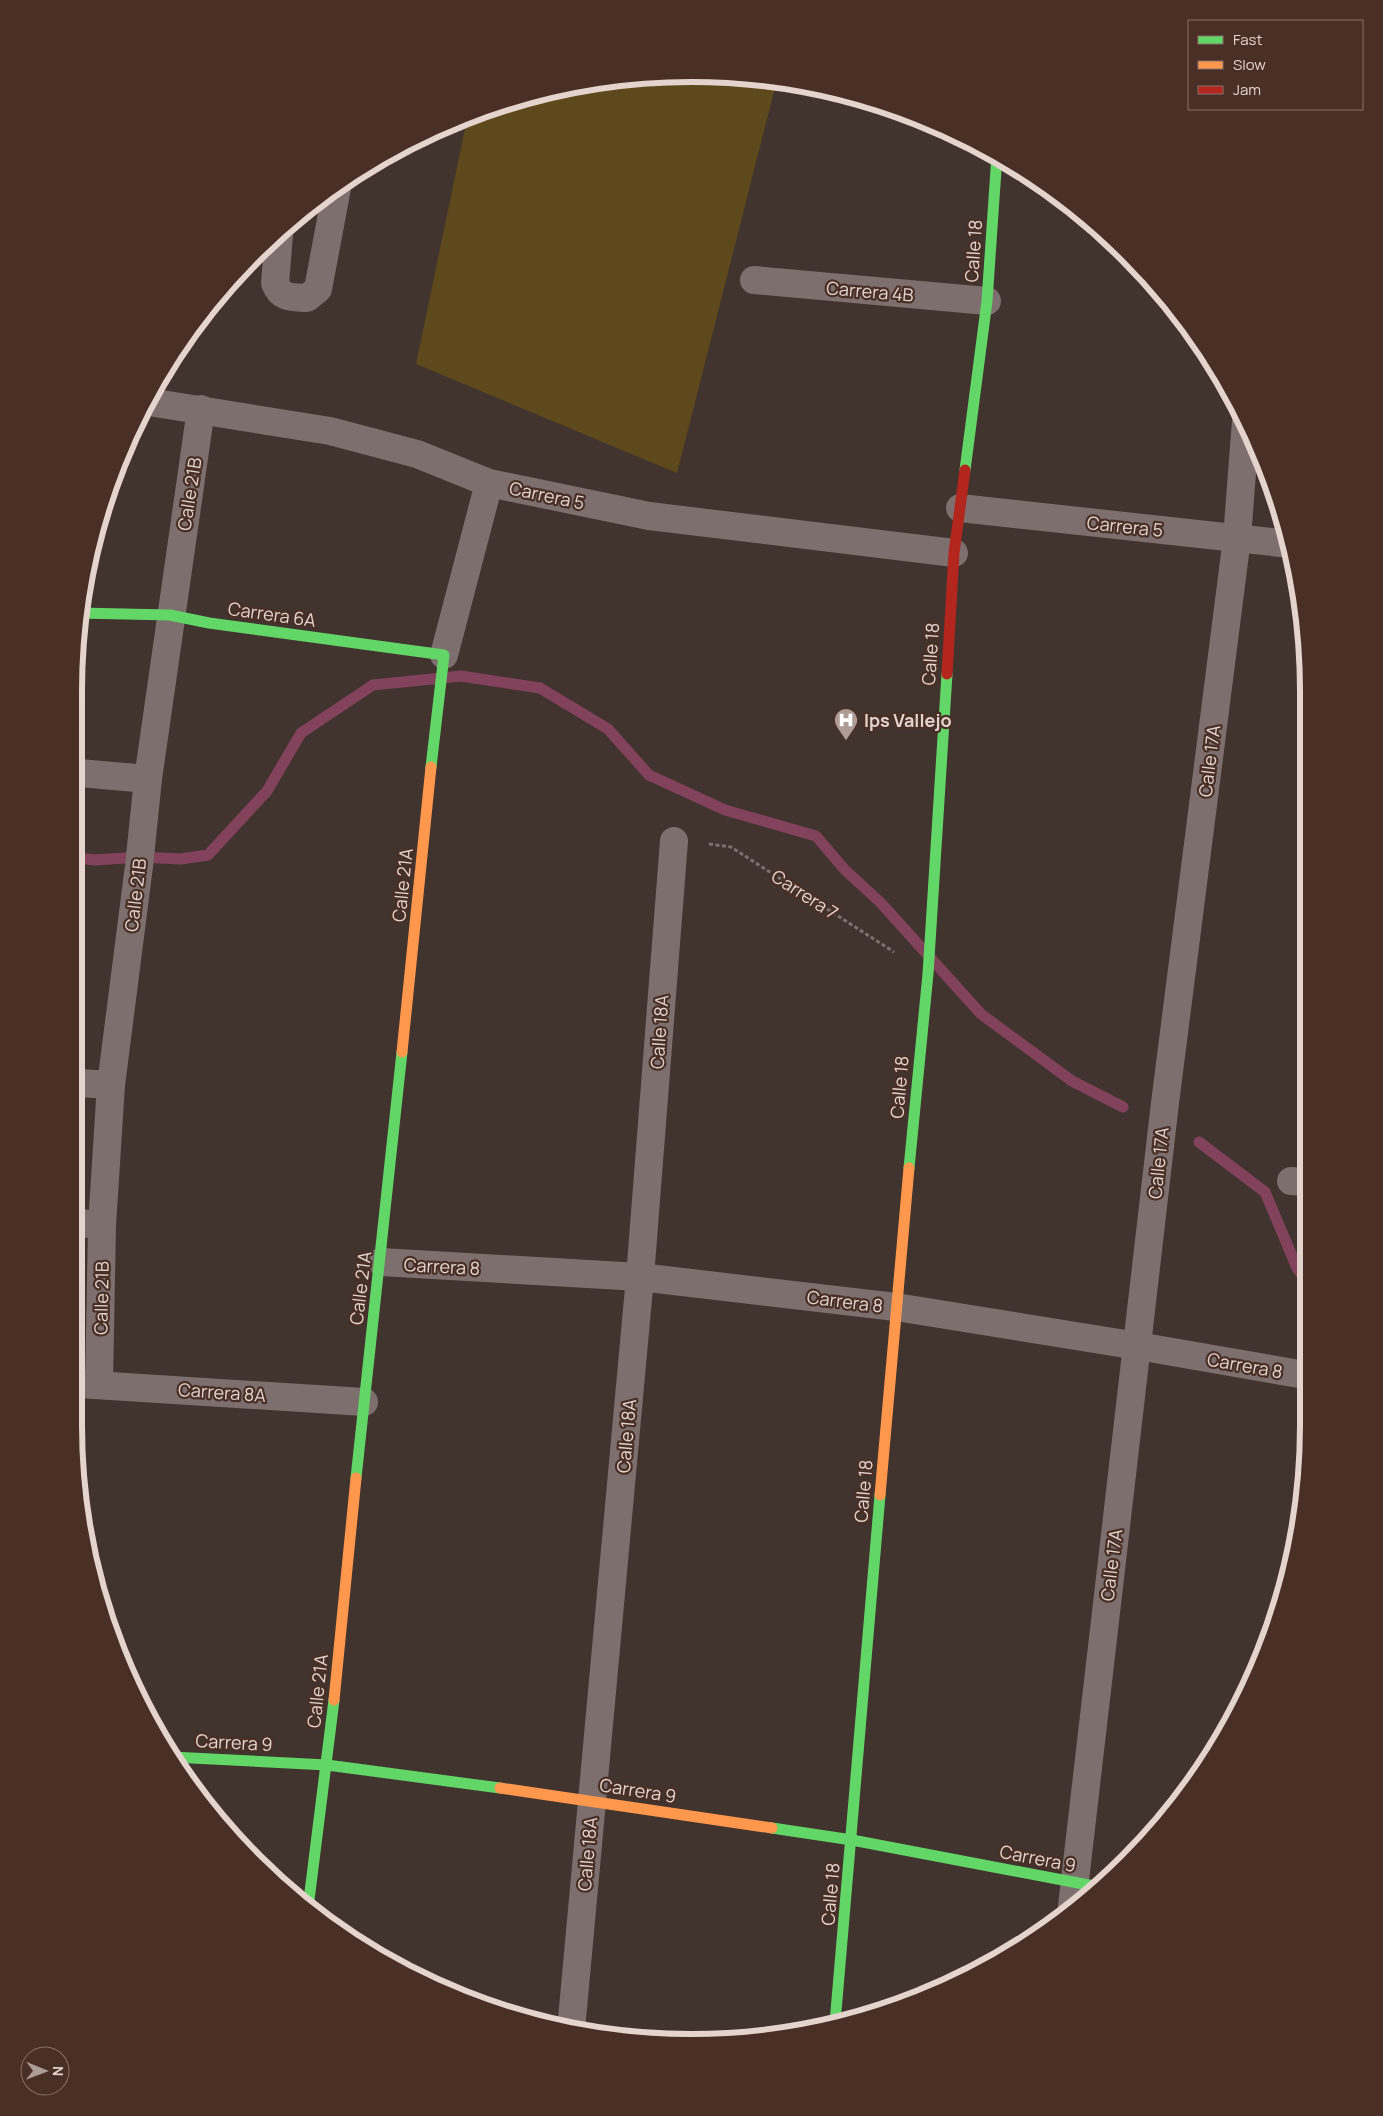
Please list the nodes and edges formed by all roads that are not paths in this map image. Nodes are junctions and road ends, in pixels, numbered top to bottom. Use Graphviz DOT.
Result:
graph roads {
  1 [pos="995,164"];
  2 [pos="335,198"];
  3 [pos="278,245"];
  4 [pos="754,280"];
  5 [pos="987,301"];
  6 [pos="155,403"];
  7 [pos="201,409"];
  8 [pos="1245,437"];
  9 [pos="490,483"];
  10 [pos="960,508"];
  11 [pos="1237,538"];
  12 [pos="1282,543"];
  13 [pos="954,553"];
  14 [pos="88,613"];
  15 [pos="170,615"];
  16 [pos="443,663"];
  17 [pos="82,773"];
  18 [pos="148,779"];
  19 [pos="674,841"];
  20 [pos="82,1083"];
  21 [pos="111,1085"];
  22 [pos="90,1224"];
  23 [pos="381,1262"];
  24 [pos="640,1277"];
  25 [pos="896,1307"];
  26 [pos="1138,1346"];
  27 [pos="1300,1374"];
  28 [pos="89,1384"];
  29 [pos="364,1402"];
  30 [pos="181,1757"];
  31 [pos="326,1765"];
  32 [pos="592,1801"];
  33 [pos="852,1840"];
  34 [pos="1080,1891"];
  35 [pos="309,1898"];
  36 [pos="836,2016"];
  37 [pos="572,2022"];
  1 -- 5 [label="street, Calle 18"];
  2 -- 3 [label="street"];
  4 -- 5 [label="street, Carrera 4B"];
  5 -- 10 [label="street, Calle 18"];
  6 -- 7 [label="street, Carrera 5"];
  7 -- 9 [label="street, Carrera 5"];
  7 -- 15 [label="street, Calle 21B"];
  8 -- 11 [label="street, Calle 17A"];
  9 -- 13 [label="street, Carrera 5"];
  9 -- 16 [label="street"];
  10 -- 11 [label="street, Carrera 5"];
  10 -- 13 [label="street, Calle 18"];
  11 -- 12 [label="street, Carrera 5"];
  11 -- 26 [label="street, Calle 17A"];
  13 -- 25 [label="street, Calle 18"];
  14 -- 15 [label="street, Carrera 6A"];
  15 -- 16 [label="street, Carrera 6A"];
  15 -- 18 [label="street, Calle 21B"];
  16 -- 23 [label="street, Calle 21A"];
  17 -- 18 [label="street"];
  18 -- 21 [label="street, Calle 21B"];
  19 -- 24 [label="street, Calle 18A"];
  20 -- 21 [label="street"];
  21 -- 22 [label="street, Calle 21B"];
  22 -- 28 [label="street, Calle 21B"];
  23 -- 24 [label="street, Carrera 8"];
  23 -- 29 [label="street, Calle 21A"];
  24 -- 25 [label="street, Carrera 8"];
  24 -- 32 [label="street, Calle 18A"];
  25 -- 26 [label="street, Carrera 8"];
  25 -- 33 [label="street, Calle 18"];
  26 -- 27 [label="street, Carrera 8"];
  26 -- 34 [label="street, Calle 17A"];
  28 -- 29 [label="street, Carrera 8A"];
  29 -- 31 [label="street, Calle 21A"];
  30 -- 31 [label="street, Carrera 9"];
  31 -- 32 [label="street, Carrera 9"];
  31 -- 35 [label="street, Calle 21A"];
  32 -- 33 [label="street, Carrera 9"];
  32 -- 37 [label="street, Calle 18A"];
  33 -- 34 [label="street, Carrera 9"];
  33 -- 36 [label="street, Calle 18"];
}
